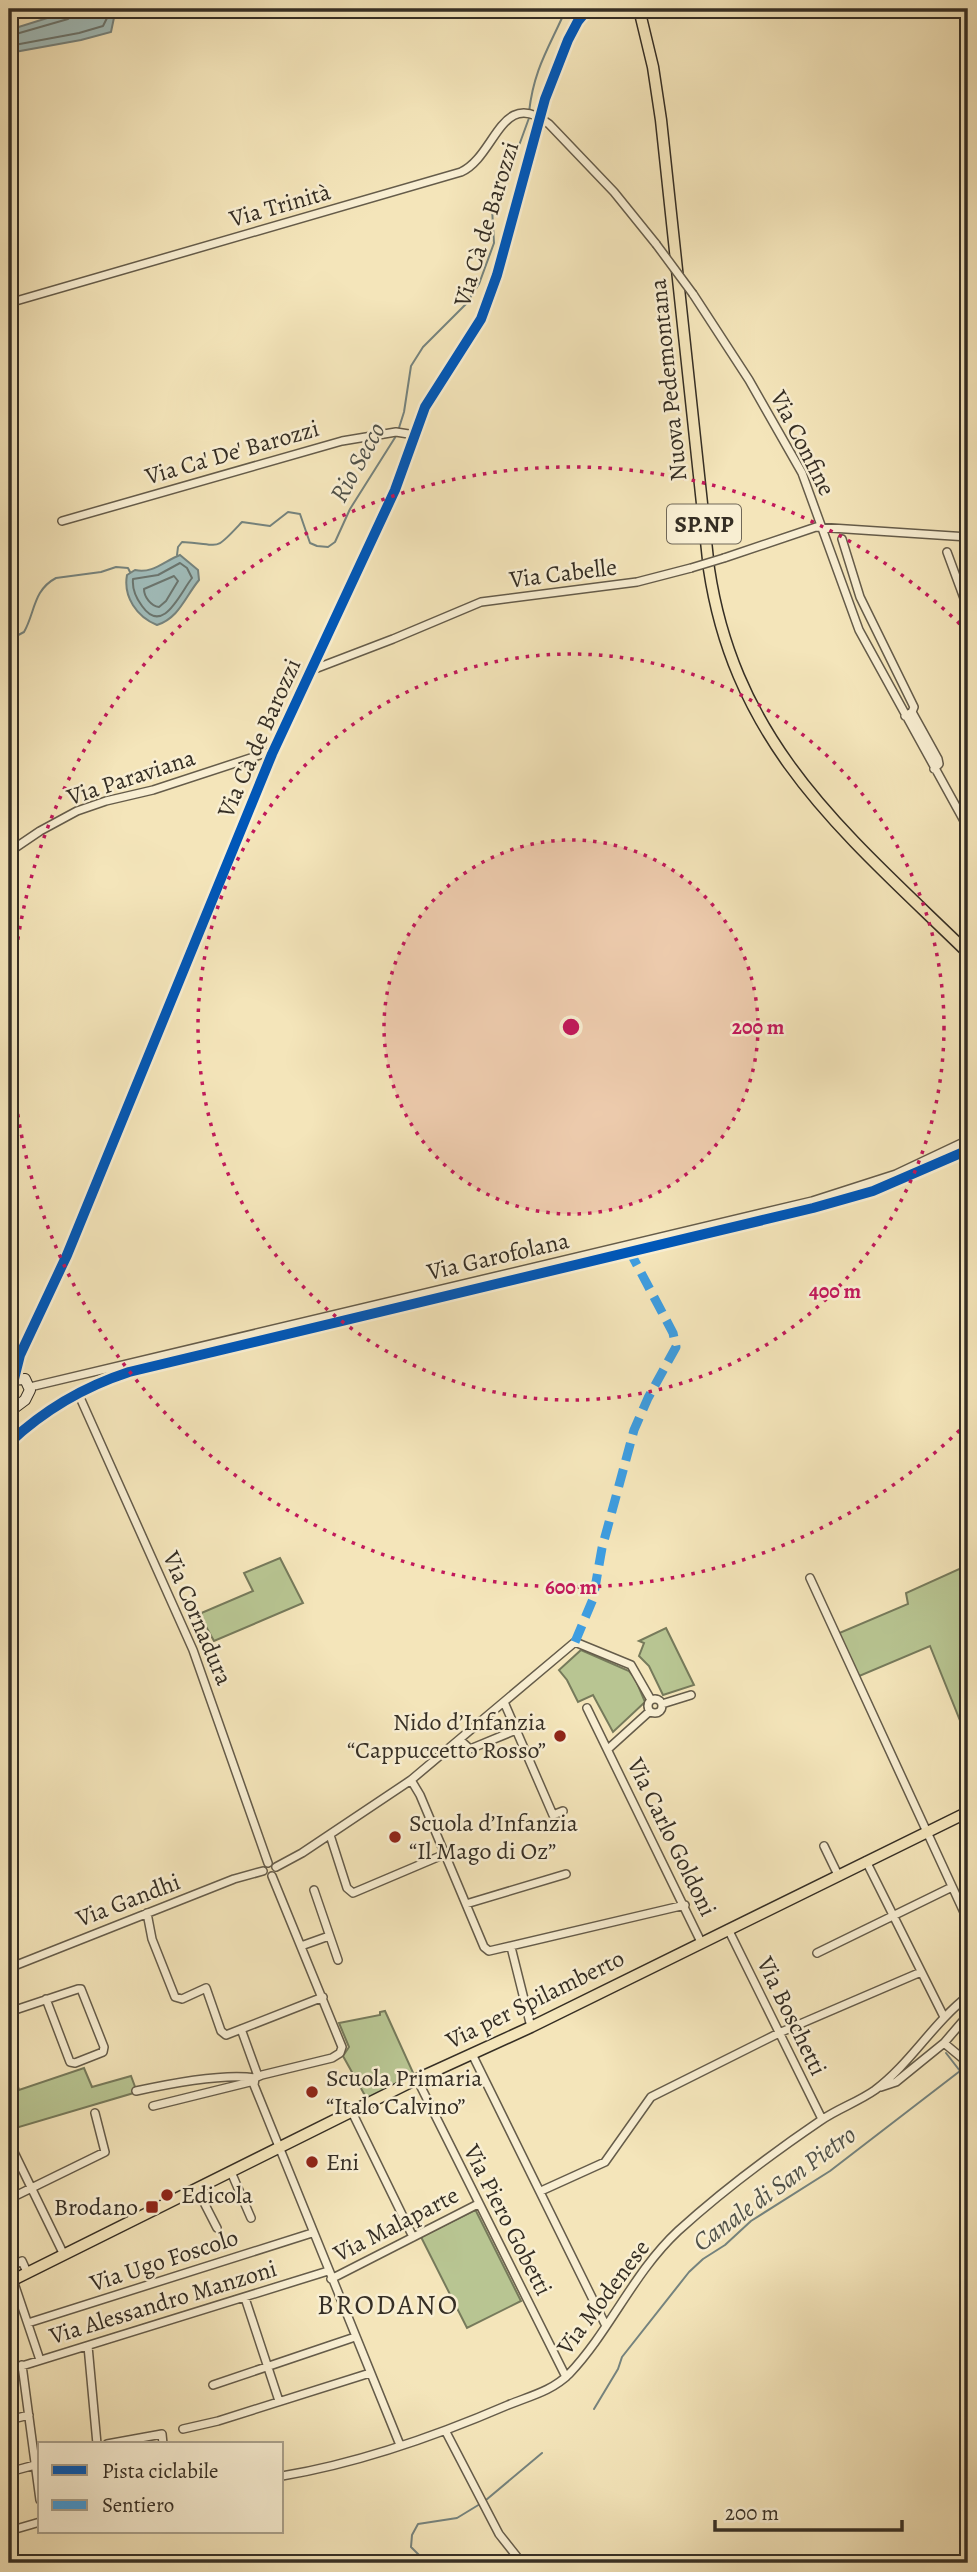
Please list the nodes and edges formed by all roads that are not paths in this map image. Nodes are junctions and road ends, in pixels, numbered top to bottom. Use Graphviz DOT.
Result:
graph roads {
  1 [pos="588,9"];
  2 [pos="639,9"];
  3 [pos="538,115"];
  4 [pos="9,303"];
  5 [pos="415,436"];
  6 [pos="62,521"];
  7 [pos="823,527"];
  8 [pos="968,537"];
  9 [pos="842,539"];
  10 [pos="947,552"];
  11 [pos="860,597"];
  12 [pos="847,602"];
  13 [pos="968,609"];
  14 [pos="312,670"];
  15 [pos="908,714"];
  16 [pos="272,754"];
  17 [pos="968,828"];
  18 [pos="9,852"];
  19 [pos="968,953"];
  20 [pos="968,1140"];
  21 [pos="11,1380"];
  22 [pos="30,1387"];
  23 [pos="78,1393"];
  24 [pos="9,1412"];
  25 [pos="810,1578"];
  26 [pos="691,1695"];
  27 [pos="651,1700"];
  28 [pos="504,1702"];
  29 [pos="662,1704"];
  30 [pos="587,1708"];
  31 [pos="650,1711"];
  32 [pos="516,1730"];
  33 [pos="460,1740"];
  34 [pos="608,1749"];
  35 [pos="411,1780"];
  36 [pos="563,1811"];
  37 [pos="968,1812"];
  38 [pos="927,1831"];
  39 [pos="330,1835"];
  40 [pos="824,1846"];
  41 [pos="445,1854"];
  42 [pos="866,1861"];
  43 [pos="272,1865"];
  44 [pos="263,1871"];
  45 [pos="566,1874"];
  46 [pos="838,1875"];
  47 [pos="272,1876"];
  48 [pos="952,1886"];
  49 [pos="314,1889"];
  50 [pos="466,1904"];
  51 [pos="685,1905"];
  52 [pos="147,1913"];
  53 [pos="894,1916"];
  54 [pos="968,1921"];
  55 [pos="728,1929"];
  56 [pos="329,1936"];
  57 [pos="701,1941"];
  58 [pos="301,1946"];
  59 [pos="511,1947"];
  60 [pos="817,1952"];
  61 [pos="338,1960"];
  62 [pos="9,1968"];
  63 [pos="921,1972"];
  64 [pos="968,1996"];
  65 [pos="323,1997"];
  66 [pos="46,1999"];
  67 [pos="9,2012"];
  68 [pos="968,2015"];
  69 [pos="944,2017"];
  70 [pos="531,2027"];
  71 [pos="241,2029"];
  72 [pos="779,2034"];
  73 [pos="944,2043"];
  74 [pos="472,2054"];
  75 [pos="968,2063"];
  76 [pos="256,2078"];
  77 [pos="417,2080"];
  78 [pos="875,2090"];
  79 [pos="136,2091"];
  80 [pos="153,2106"];
  81 [pos="352,2112"];
  82 [pos="96,2113"];
  83 [pos="822,2119"];
  84 [pos="9,2142"];
  85 [pos="279,2148"];
  86 [pos="231,2172"];
  87 [pos="30,2188"];
  88 [pos="197,2189"];
  89 [pos="541,2192"];
  90 [pos="9,2199"];
  91 [pos="478,2204"];
  92 [pos="251,2218"];
  93 [pos="217,2228"];
  94 [pos="312,2232"];
  95 [pos="413,2237"];
  96 [pos="64,2255"];
  97 [pos="9,2267"];
  98 [pos="27,2272"];
  99 [pos="330,2275"];
  100 [pos="11,2281"];
  101 [pos="245,2298"];
  102 [pos="28,2323"];
  103 [pos="606,2323"];
  104 [pos="355,2337"];
  105 [pos="88,2346"];
  106 [pos="40,2360"];
  107 [pos="22,2365"];
  108 [pos="267,2366"];
  109 [pos="9,2370"];
  110 [pos="370,2373"];
  111 [pos="566,2377"];
  112 [pos="213,2385"];
  113 [pos="279,2401"];
  114 [pos="29,2415"];
  115 [pos="9,2420"];
  116 [pos="183,2428"];
  117 [pos="446,2431"];
  118 [pos="97,2442"];
  119 [pos="118,2442"];
  120 [pos="163,2442"];
  121 [pos="400,2445"];
  122 [pos="35,2465"];
  123 [pos="9,2472"];
  124 [pos="284,2476"];
  125 [pos="38,2486"];
  126 [pos="38,2523"];
  127 [pos="9,2531"];
  128 [pos="522,2563"];
  1 -- 3 [label="street, Via Cà de Barozzi"];
  2 -- 19 [label="main road, Nuova Pedemontana / SP.NP"];
  3 -- 4 [label="street, Via Trinità"];
  3 -- 5 [label="street, Via Cà de Barozzi"];
  3 -- 7 [label="street, Via Confine, bridge"];
  5 -- 6 [label="street, Via Ca' De' Barozzi"];
  5 -- 14 [label="street, Via Cà de Barozzi"];
  7 -- 8 [label="street, Via Cabelle"];
  7 -- 12 [label="street, Via Confine"];
  7 -- 14 [label="street, Via Cabelle, bridge"];
  9 -- 11 [label="street"];
  10 -- 13 [label="street"];
  11 -- 12 [label="street"];
  11 -- 15 [label="street"];
  12 -- 15 [label="street, Via Confine"];
  14 -- 16 [label="street, Via Cà de Barozzi"];
  15 -- 17 [label="street, Via Confine"];
  16 -- 18 [label="street, Via Paraviana"];
  16 -- 21 [label="street, Via Cà de Barozzi"];
  20 -- 22 [label="street, Via Garofolana"];
  21 -- 22 [label="street"];
  22 -- 24 [label="street"];
  23 -- 43 [label="street, Via Cornadura"];
  25 -- 38 [label="street"];
  26 -- 29 [label="street"];
  27 -- 28 [label="street"];
  27 -- 29 [label="street"];
  27 -- 31 [label="street"];
  28 -- 32 [label="street"];
  28 -- 33 [label="street"];
  29 -- 31 [label="street"];
  30 -- 34 [label="street, Via Carlo Goldoni"];
  31 -- 34 [label="street, Via Carlo Goldoni"];
  32 -- 33 [label="street"];
  32 -- 36 [label="street"];
  33 -- 35 [label="street"];
  34 -- 51 [label="street, Via Carlo Goldoni"];
  35 -- 39 [label="street"];
  35 -- 41 [label="street"];
  37 -- 38 [label="main road, Via per Spilamberto"];
  38 -- 42 [label="main road, Via per Spilamberto"];
  38 -- 48 [label="street"];
  39 -- 41 [label="street"];
  39 -- 43 [label="street"];
  40 -- 46 [label="street"];
  41 -- 50 [label="street"];
  42 -- 46 [label="main road, Via per Spilamberto"];
  42 -- 53 [label="street"];
  43 -- 44 [label="street"];
  43 -- 47 [label="street"];
  44 -- 47 [label="street"];
  44 -- 52 [label="street, Via Gandhi"];
  45 -- 50 [label="street"];
  46 -- 55 [label="main road, Via per Spilamberto"];
  47 -- 58 [label="street"];
  48 -- 53 [label="street"];
  48 -- 54 [label="street"];
  49 -- 56 [label="street"];
  50 -- 59 [label="street"];
  51 -- 57 [label="street, Via Carlo Goldoni"];
  51 -- 59 [label="street"];
  52 -- 62 [label="street, Via Gandhi"];
  52 -- 71 [label="street"];
  53 -- 60 [label="street"];
  53 -- 63 [label="street"];
  55 -- 57 [label="main road, Via per Spilamberto"];
  55 -- 72 [label="street, Via Boschetti"];
  56 -- 58 [label="street"];
  56 -- 61 [label="street"];
  57 -- 70 [label="main road, Via per Spilamberto"];
  58 -- 65 [label="street"];
  59 -- 70 [label="street"];
  63 -- 69 [label="street"];
  63 -- 72 [label="street"];
  64 -- 69 [label="street, Via Modenese"];
  65 -- 71 [label="street"];
  65 -- 76 [label="street"];
  66 -- 66 [label="street"];
  66 -- 67 [label="street"];
  68 -- 73 [label="street"];
  69 -- 78 [label="street, Via Modenese"];
  70 -- 74 [label="main road, Via per Spilamberto"];
  71 -- 76 [label="street"];
  72 -- 83 [label="street, Via Boschetti"];
  72 -- 89 [label="street"];
  73 -- 75 [label="street"];
  73 -- 78 [label="street"];
  74 -- 77 [label="main road, Via per Spilamberto"];
  74 -- 89 [label="street"];
  76 -- 79 [label="street"];
  76 -- 80 [label="street"];
  76 -- 85 [label="street"];
  77 -- 81 [label="main road, Via per Spilamberto"];
  77 -- 91 [label="street, Via Piero Gobetti"];
  78 -- 83 [label="street, Via Modenese"];
  81 -- 85 [label="main road, Via per Spilamberto"];
  81 -- 95 [label="street"];
  82 -- 87 [label="street"];
  83 -- 103 [label="street, Via Modenese"];
  84 -- 87 [label="street"];
  85 -- 86 [label="main road, Via per Spilamberto"];
  85 -- 94 [label="street"];
  86 -- 88 [label="main road, Via per Spilamberto"];
  86 -- 92 [label="street"];
  87 -- 90 [label="street"];
  87 -- 96 [label="street"];
  88 -- 93 [label="street"];
  88 -- 96 [label="main road, Via per Spilamberto"];
  89 -- 103 [label="street"];
  91 -- 95 [label="street, Via Malaparte"];
  91 -- 111 [label="street, Via Piero Gobetti"];
  94 -- 99 [label="street"];
  94 -- 102 [label="street, Via Ugo Foscolo"];
  95 -- 99 [label="street, Via Malaparte"];
  96 -- 98 [label="main road, Via per Spilamberto"];
  97 -- 98 [label="street"];
  98 -- 100 [label="main road, Via per Spilamberto"];
  99 -- 101 [label="street, Via Alessandro Manzoni"];
  99 -- 104 [label="street"];
  100 -- 102 [label="street"];
  101 -- 105 [label="street, Via Alessandro Manzoni"];
  101 -- 108 [label="street"];
  102 -- 106 [label="street"];
  103 -- 111 [label="street, Via Modenese"];
  104 -- 108 [label="street"];
  104 -- 110 [label="street"];
  105 -- 106 [label="street, Via Alessandro Manzoni"];
  105 -- 118 [label="street"];
  106 -- 107 [label="street, Via Alessandro Manzoni"];
  107 -- 109 [label="street, Via Alessandro Manzoni"];
  107 -- 114 [label="street"];
  108 -- 112 [label="street"];
  108 -- 113 [label="street"];
  110 -- 113 [label="street"];
  110 -- 121 [label="street"];
  111 -- 117 [label="street, Via Modenese"];
  113 -- 116 [label="street"];
  114 -- 115 [label="street"];
  114 -- 122 [label="street"];
  117 -- 121 [label="street, Via Modenese"];
  117 -- 128 [label="street"];
  119 -- 120 [label="street"];
  121 -- 124 [label="street, Via Modenese"];
  122 -- 123 [label="street"];
  122 -- 125 [label="street"];
  126 -- 127 [label="street"];
}
